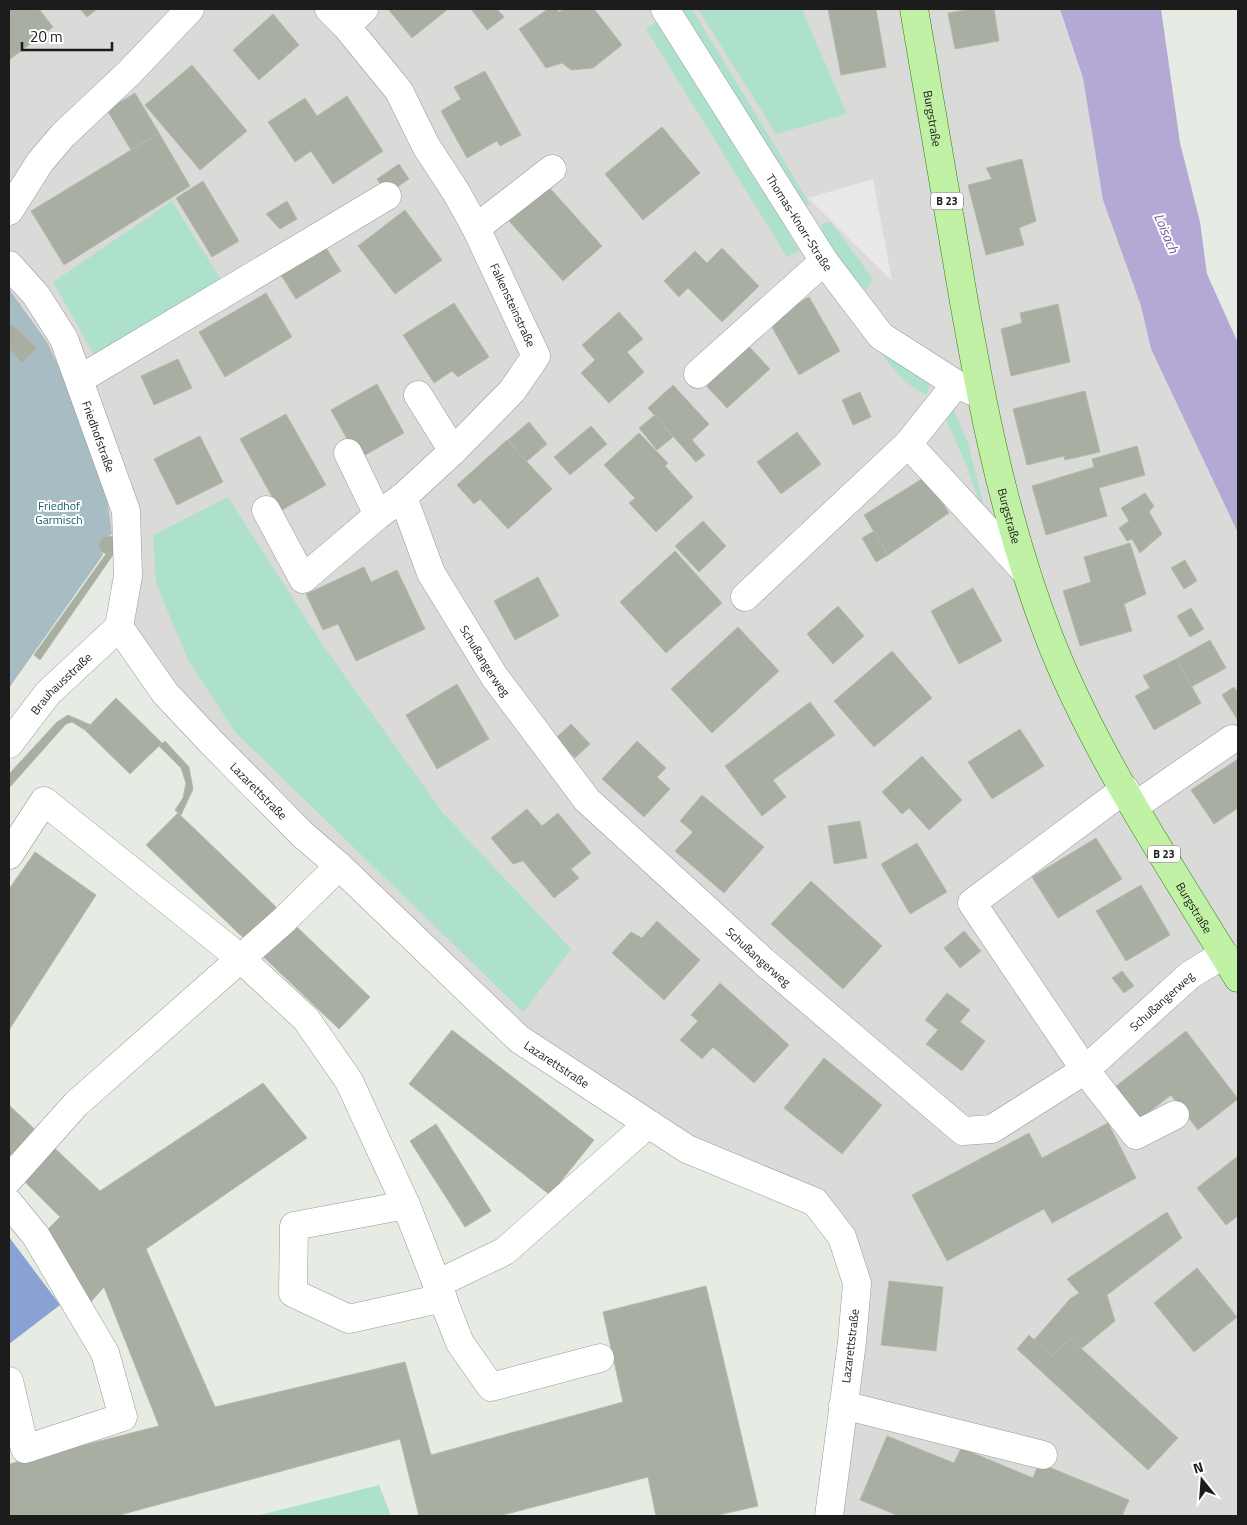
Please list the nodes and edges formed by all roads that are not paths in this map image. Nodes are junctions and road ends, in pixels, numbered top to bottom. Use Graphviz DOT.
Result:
graph roads {
  1 [pos="190,9"];
  2 [pos="665,9"];
  3 [pos="914,9"];
  4 [pos="347,14"];
  5 [pos="40,162"];
  6 [pos="9,169"];
  7 [pos="552,169"];
  8 [pos="387,196"];
  9 [pos="9,211"];
  10 [pos="476,228"];
  11 [pos="824,260"];
  12 [pos="9,265"];
  13 [pos="698,374"];
  14 [pos="80,379"];
  15 [pos="968,389"];
  16 [pos="418,395"];
  17 [pos="908,444"];
  18 [pos="453,450"];
  19 [pos="348,453"];
  20 [pos="403,497"];
  21 [pos="266,510"];
  22 [pos="378,515"];
  23 [pos="1025,571"];
  24 [pos="745,597"];
  25 [pos="119,627"];
  26 [pos="1232,739"];
  27 [pos="9,744"];
  28 [pos="1130,798"];
  29 [pos="9,855"];
  30 [pos="340,866"];
  31 [pos="1224,954"];
  32 [pos="240,958"];
  33 [pos="1238,978"];
  34 [pos="1085,1070"];
  35 [pos="1175,1115"];
  36 [pos="648,1124"];
  37 [pos="9,1179"];
  38 [pos="9,1203"];
  39 [pos="406,1206"];
  40 [pos="440,1291"];
  41 [pos="600,1358"];
  42 [pos="9,1381"];
  43 [pos="843,1405"];
  44 [pos="1043,1455"];
  45 [pos="829,1516"];
  1 -- 5 [label="street"];
  2 -- 11 [label="street, Thomas-Knorr-Straße"];
  3 -- 15 [label="main road, Burgstraße / B 23"];
  4 -- 10 [label="street, Falkensteinstraße"];
  5 -- 6 [label="street"];
  5 -- 9 [label="street"];
  7 -- 10 [label="street"];
  8 -- 14 [label="street"];
  10 -- 18 [label="street, Falkensteinstraße"];
  11 -- 13 [label="street"];
  11 -- 15 [label="street, Thomas-Knorr-Straße"];
  12 -- 14 [label="street, Friedhofstraße"];
  14 -- 25 [label="street, Friedhofstraße"];
  15 -- 17 [label="street"];
  15 -- 23 [label="main road, Burgstraße / B 23"];
  16 -- 18 [label="street"];
  17 -- 23 [label="street"];
  17 -- 24 [label="street"];
  18 -- 20 [label="street, Falkensteinstraße"];
  19 -- 22 [label="street"];
  20 -- 22 [label="street, Falkensteinstraße"];
  20 -- 34 [label="street, Schußangerweg"];
  21 -- 22 [label="street, Falkensteinstraße"];
  23 -- 28 [label="main road, Burgstraße / B 23"];
  25 -- 27 [label="street, Brauhausstraße"];
  25 -- 30 [label="street, Lazarettstraße"];
  26 -- 28 [label="street"];
  28 -- 31 [label="main road, Burgstraße / B 23"];
  28 -- 34 [label="street"];
  29 -- 32 [label="street"];
  30 -- 32 [label="street"];
  30 -- 36 [label="street, Lazarettstraße"];
  31 -- 33 [label="main road, Burgstraße / B 23"];
  31 -- 34 [label="street, Schußangerweg"];
  32 -- 37 [label="street"];
  32 -- 39 [label="street"];
  34 -- 35 [label="street"];
  36 -- 40 [label="street"];
  36 -- 43 [label="street, Lazarettstraße"];
  38 -- 42 [label="street"];
  39 -- 40 [label="street"];
  39 -- 40 [label="street"];
  40 -- 41 [label="street"];
  43 -- 44 [label="street"];
  43 -- 45 [label="street, Lazarettstraße"];
}
